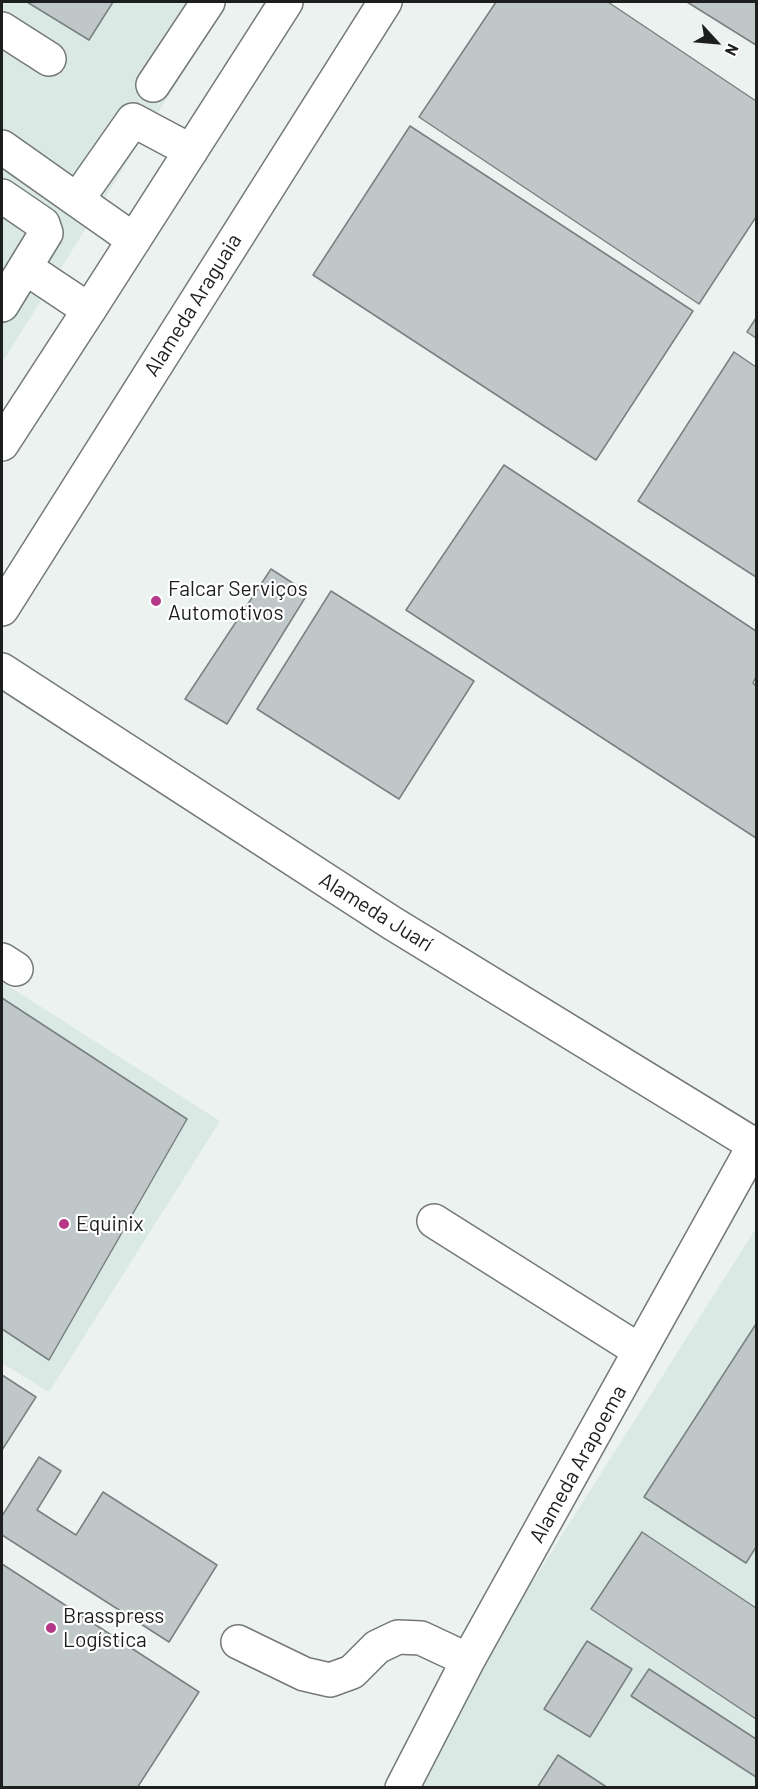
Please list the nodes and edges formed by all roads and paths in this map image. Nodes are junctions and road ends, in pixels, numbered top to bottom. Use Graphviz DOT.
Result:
graph roads {
  1 [pos="208,2"];
  2 [pos="286,2"];
  3 [pos="385,2"];
  4 [pos="2,29"];
  5 [pos="49,60"];
  6 [pos="153,85"];
  7 [pos="2,147"];
  8 [pos="191,151"];
  9 [pos="2,196"];
  10 [pos="77,200"];
  11 [pos="134,240"];
  12 [pos="26,268"];
  13 [pos="2,305"];
  14 [pos="89,310"];
  15 [pos="2,444"];
  16 [pos="6,596"];
  17 [pos="2,670"];
  18 [pos="756,1145"];
  19 [pos="434,1221"];
  20 [pos="640,1351"];
  21 [pos="238,1642"];
  22 [pos="468,1660"];
  23 [pos="402,1788"];
  1 -- 6 [label="street"];
  2 -- 8 [label="street"];
  3 -- 16 [label="street, Alameda Araguaia"];
  4 -- 5 [label="street"];
  7 -- 10 [label="street"];
  8 -- 10 [label="street"];
  8 -- 11 [label="street"];
  9 -- 12 [label="street"];
  10 -- 11 [label="street"];
  11 -- 14 [label="street"];
  12 -- 13 [label="street"];
  12 -- 14 [label="street"];
  14 -- 15 [label="street"];
  17 -- 18 [label="street, Alameda Juarí"];
  18 -- 20 [label="street, Alameda Arapoema"];
  19 -- 20 [label="street"];
  20 -- 22 [label="street, Alameda Arapoema"];
  21 -- 22 [label="street"];
  22 -- 23 [label="street, Alameda Arapoema"];
}
